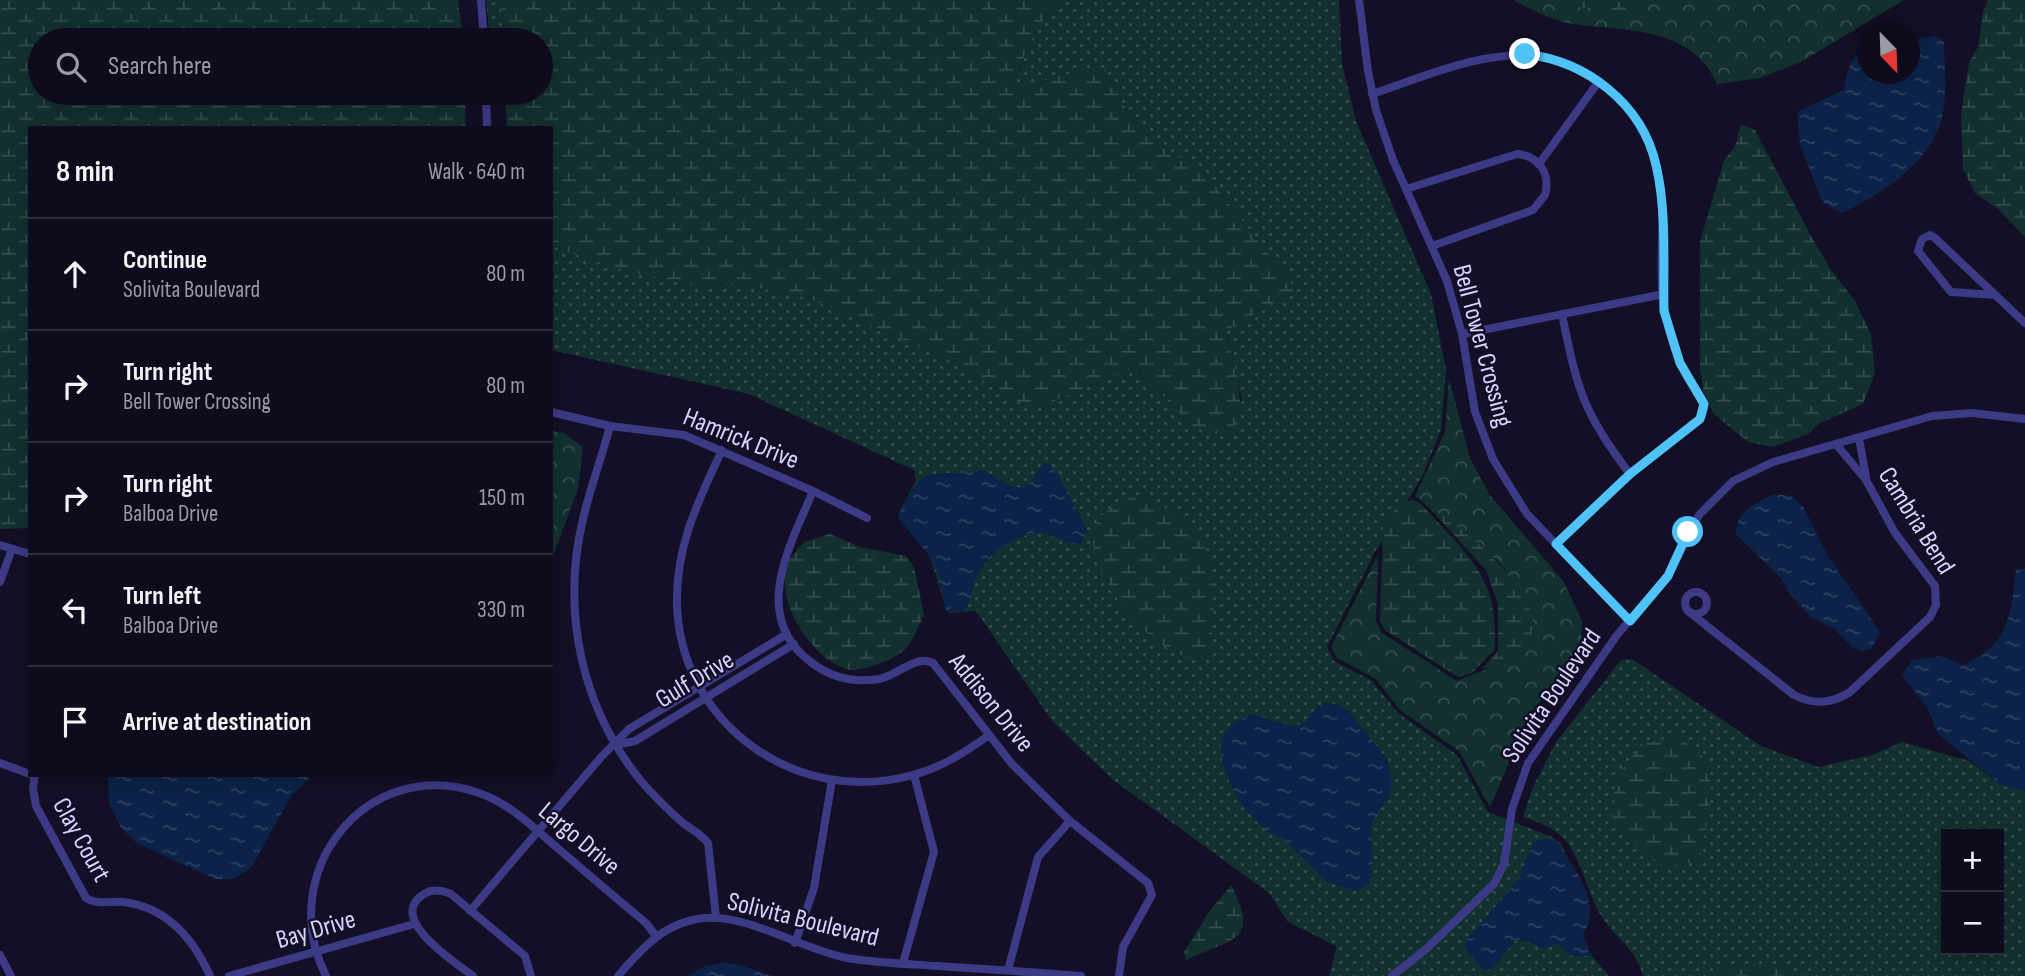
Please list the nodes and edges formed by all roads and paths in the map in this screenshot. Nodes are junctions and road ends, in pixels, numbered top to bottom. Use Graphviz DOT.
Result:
graph roads {
  1 [pos="481,0"];
  2 [pos="1359,0"];
  3 [pos="483,28"];
  4 [pos="1599,81"];
  5 [pos="1372,93"];
  6 [pos="486,105"];
  7 [pos="487,126"];
  8 [pos="1539,164"];
  9 [pos="1406,189"];
  10 [pos="1432,246"];
  11 [pos="1664,294"];
  12 [pos="1995,295"];
  13 [pos="1562,314"];
  14 [pos="2025,323"];
  15 [pos="1462,334"];
  16 [pos="553,412"];
  17 [pos="2025,419"];
  18 [pos="610,426"];
  19 [pos="1859,438"];
  20 [pos="1836,444"];
  21 [pos="722,450"];
  22 [pos="1630,474"];
  23 [pos="1866,480"];
  24 [pos="813,491"];
  25 [pos="867,518"];
  26 [pos="1556,544"];
  27 [pos="0,545"];
  28 [pos="12,549"];
  29 [pos="28,553"];
  30 [pos="0,582"];
  31 [pos="1688,611"];
  32 [pos="1630,621"];
  33 [pos="787,634"];
  34 [pos="794,644"];
  35 [pos="698,688"];
  36 [pos="705,698"];
  37 [pos="988,736"];
  38 [pos="615,745"];
  39 [pos="0,763"];
  40 [pos="28,773"];
  41 [pos="914,775"];
  42 [pos="33,777"];
  43 [pos="832,780"];
  44 [pos="1070,821"];
  45 [pos="537,831"];
  46 [pos="470,911"];
  47 [pos="716,918"];
  48 [pos="414,924"];
  49 [pos="656,936"];
  50 [pos="795,943"];
  51 [pos="316,952"];
  52 [pos="0,956"];
  53 [pos="903,963"];
  54 [pos="1008,970"];
  55 [pos="11,976"];
  56 [pos="210,976"];
  57 [pos="229,976"];
  58 [pos="326,976"];
  59 [pos="473,976"];
  60 [pos="531,976"];
  61 [pos="618,976"];
  62 [pos="1081,976"];
  63 [pos="1119,976"];
  64 [pos="1392,976"];
  1 -- 3 [label="street"];
  2 -- 5 [label="street, Bell Tower Crossing"];
  4 -- 5 [label="street"];
  4 -- 8 [label="street"];
  4 -- 11 [label="street"];
  5 -- 9 [label="street, Bell Tower Crossing"];
  6 -- 7 [label="street"];
  8 -- 9 [label="street"];
  8 -- 10 [label="street"];
  9 -- 10 [label="street, Bell Tower Crossing"];
  10 -- 15 [label="street, Bell Tower Crossing"];
  11 -- 13 [label="street"];
  11 -- 22 [label="street"];
  12 -- 12 [label="street"];
  12 -- 14 [label="street"];
  13 -- 15 [label="street"];
  13 -- 22 [label="street"];
  15 -- 26 [label="street, Bell Tower Crossing"];
  16 -- 18 [label="street, Hamrick Drive"];
  17 -- 19 [label="street, Solivita Boulevard"];
  18 -- 21 [label="street, Hamrick Drive"];
  18 -- 38 [label="street"];
  19 -- 20 [label="street, Solivita Boulevard"];
  19 -- 23 [label="street"];
  20 -- 23 [label="street, Cambria Bend"];
  20 -- 32 [label="street, Solivita Boulevard"];
  21 -- 24 [label="street, Hamrick Drive"];
  21 -- 35 [label="street"];
  22 -- 26 [label="street"];
  23 -- 31 [label="street, Cambria Bend"];
  24 -- 25 [label="street, Hamrick Drive"];
  24 -- 33 [label="street, Addison Drive"];
  26 -- 32 [label="street, Bell Tower Crossing"];
  27 -- 28 [label="street"];
  28 -- 29 [label="street"];
  28 -- 30 [label="street"];
  32 -- 64 [label="street, Solivita Boulevard"];
  33 -- 34 [label="street, Addison Drive"];
  33 -- 35 [label="street, Gulf Drive"];
  34 -- 36 [label="street, Gulf Drive"];
  34 -- 37 [label="street, Addison Drive"];
  35 -- 36 [label="street"];
  35 -- 38 [label="street, Gulf Drive"];
  36 -- 38 [label="street, Gulf Drive"];
  36 -- 43 [label="street"];
  37 -- 41 [label="street"];
  37 -- 44 [label="street, Addison Drive"];
  38 -- 45 [label="street, Gulf Drive"];
  38 -- 47 [label="street"];
  39 -- 40 [label="street, Clay Court"];
  41 -- 43 [label="street"];
  41 -- 53 [label="street"];
  42 -- 56 [label="street, Clay Court"];
  43 -- 50 [label="street"];
  44 -- 54 [label="street"];
  44 -- 63 [label="street, Addison Drive"];
  45 -- 46 [label="street, Gulf Drive"];
  45 -- 49 [label="street, Largo Drive"];
  45 -- 51 [label="street, Largo Drive"];
  46 -- 48 [label="street"];
  46 -- 60 [label="street"];
  47 -- 49 [label="street, Solivita Boulevard"];
  47 -- 50 [label="street, Solivita Boulevard"];
  48 -- 51 [label="street, Bay Drive"];
  48 -- 59 [label="street"];
  49 -- 61 [label="street, Solivita Boulevard"];
  50 -- 53 [label="street, Solivita Boulevard"];
  51 -- 57 [label="street, Bay Drive"];
  51 -- 58 [label="street, Largo Drive"];
  52 -- 55 [label="street"];
  53 -- 54 [label="street, Solivita Boulevard"];
  54 -- 62 [label="street, Solivita Boulevard"];
}
